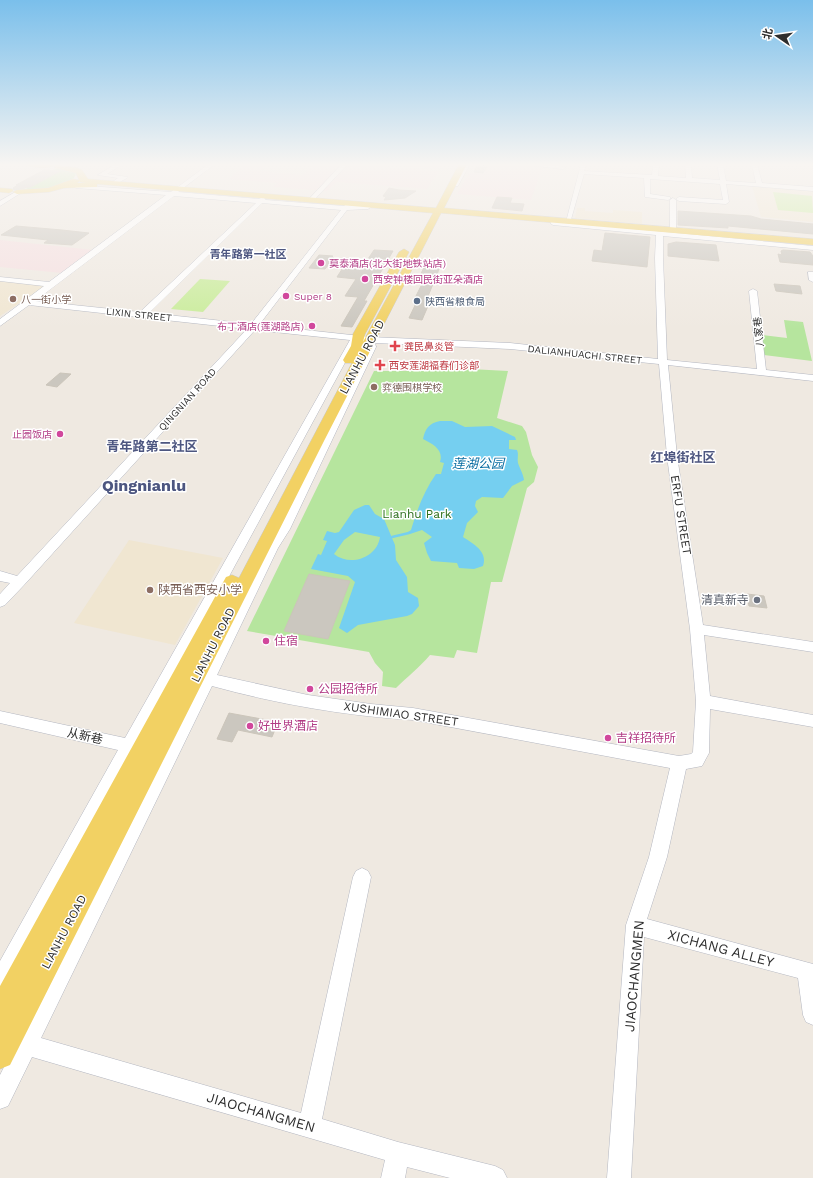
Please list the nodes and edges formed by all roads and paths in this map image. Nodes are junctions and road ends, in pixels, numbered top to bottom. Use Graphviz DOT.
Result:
graph roads {
  1 [pos="140,219"];
  2 [pos="242,219"];
  3 [pos="338,219"];
  4 [pos="429,219"];
  5 [pos="518,219"];
  6 [pos="542,219"];
  7 [pos="673,219"];
  8 [pos="568,220"];
  9 [pos="673,229"];
  10 [pos="660,233"];
  11 [pos="813,241"];
  12 [pos="813,247"];
  13 [pos="0,279"];
  14 [pos="51,285"];
  15 [pos="753,291"];
  16 [pos="26,302"];
  17 [pos="143,314"];
  18 [pos="0,323"];
  19 [pos="252,327"];
  20 [pos="364,339"];
  21 [pos="663,361"];
  22 [pos="762,373"];
  23 [pos="813,378"];
  24 [pos="0,576"];
  25 [pos="20,581"];
  26 [pos="0,602"];
  27 [pos="697,629"];
  28 [pos="813,647"];
  29 [pos="190,673"];
  30 [pos="703,701"];
  31 [pos="0,717"];
  32 [pos="813,721"];
  33 [pos="149,750"];
  34 [pos="679,763"];
  35 [pos="362,877"];
  36 [pos="635,925"];
  37 [pos="810,972"];
  38 [pos="0,980"];
  39 [pos="0,1012"];
  40 [pos="813,1015"];
  41 [pos="27,1045"];
  42 [pos="0,1054"];
  43 [pos="0,1098"];
  44 [pos="309,1126"];
  45 [pos="398,1153"];
  46 [pos="393,1178"];
  47 [pos="495,1178"];
  48 [pos="619,1178"];
  1 -- 14 [label="street"];
  2 -- 17 [label="street"];
  3 -- 19 [label="street, QINGNIAN ROAD"];
  4 -- 20 [label="main road, LIANHU ROAD"];
  5 -- 10 [label="main road"];
  6 -- 8 [label="main road"];
  7 -- 9 [label="street"];
  8 -- 9 [label="main road"];
  9 -- 11 [label="main road"];
  10 -- 12 [label="main road"];
  10 -- 21 [label="street, ERFU STREET"];
  13 -- 14 [label="street"];
  14 -- 16 [label="street"];
  15 -- 22 [label="street, 八家巷"];
  16 -- 17 [label="street, LIXIN STREET"];
  16 -- 18 [label="street"];
  17 -- 19 [label="street, LIXIN STREET"];
  19 -- 20 [label="street, LIXIN STREET"];
  19 -- 25 [label="street, QINGNIAN ROAD"];
  20 -- 21 [label="street, DALIANHUACHI STREET"];
  20 -- 29 [label="main road, LIANHU ROAD"];
  20 -- 29 [label="street"];
  21 -- 22 [label="street, DALIANHUACHI STREET"];
  21 -- 27 [label="street, ERFU STREET"];
  22 -- 23 [label="street, DALIANHUACHI STREET"];
  24 -- 25 [label="street"];
  25 -- 26 [label="street, QINGNIAN ROAD"];
  27 -- 28 [label="street"];
  27 -- 30 [label="street, ERFU STREET"];
  29 -- 33 [label="main road, LIANHU ROAD"];
  29 -- 33 [label="street"];
  29 -- 34 [label="street, XUSHIMIAO STREET"];
  30 -- 32 [label="street"];
  30 -- 34 [label="street"];
  31 -- 33 [label="street, 从新巷"];
  33 -- 38 [label="street"];
  33 -- 39 [label="main road, LIANHU ROAD"];
  33 -- 41 [label="street"];
  33 -- 42 [label="main road, LIANHU ROAD"];
  34 -- 36 [label="street, JIAOCHANGMEN"];
  35 -- 44 [label="street"];
  36 -- 37 [label="street, XICHANG ALLEY"];
  36 -- 48 [label="street, JIAOCHANGMEN"];
  37 -- 40 [label="street, XICHANG ALLEY"];
  41 -- 43 [label="street"];
  41 -- 44 [label="street, JIAOCHANGMEN"];
  44 -- 45 [label="street, JIAOCHANGMEN"];
  45 -- 46 [label="street"];
  45 -- 47 [label="street, JIAOCHANGMEN"];
}
